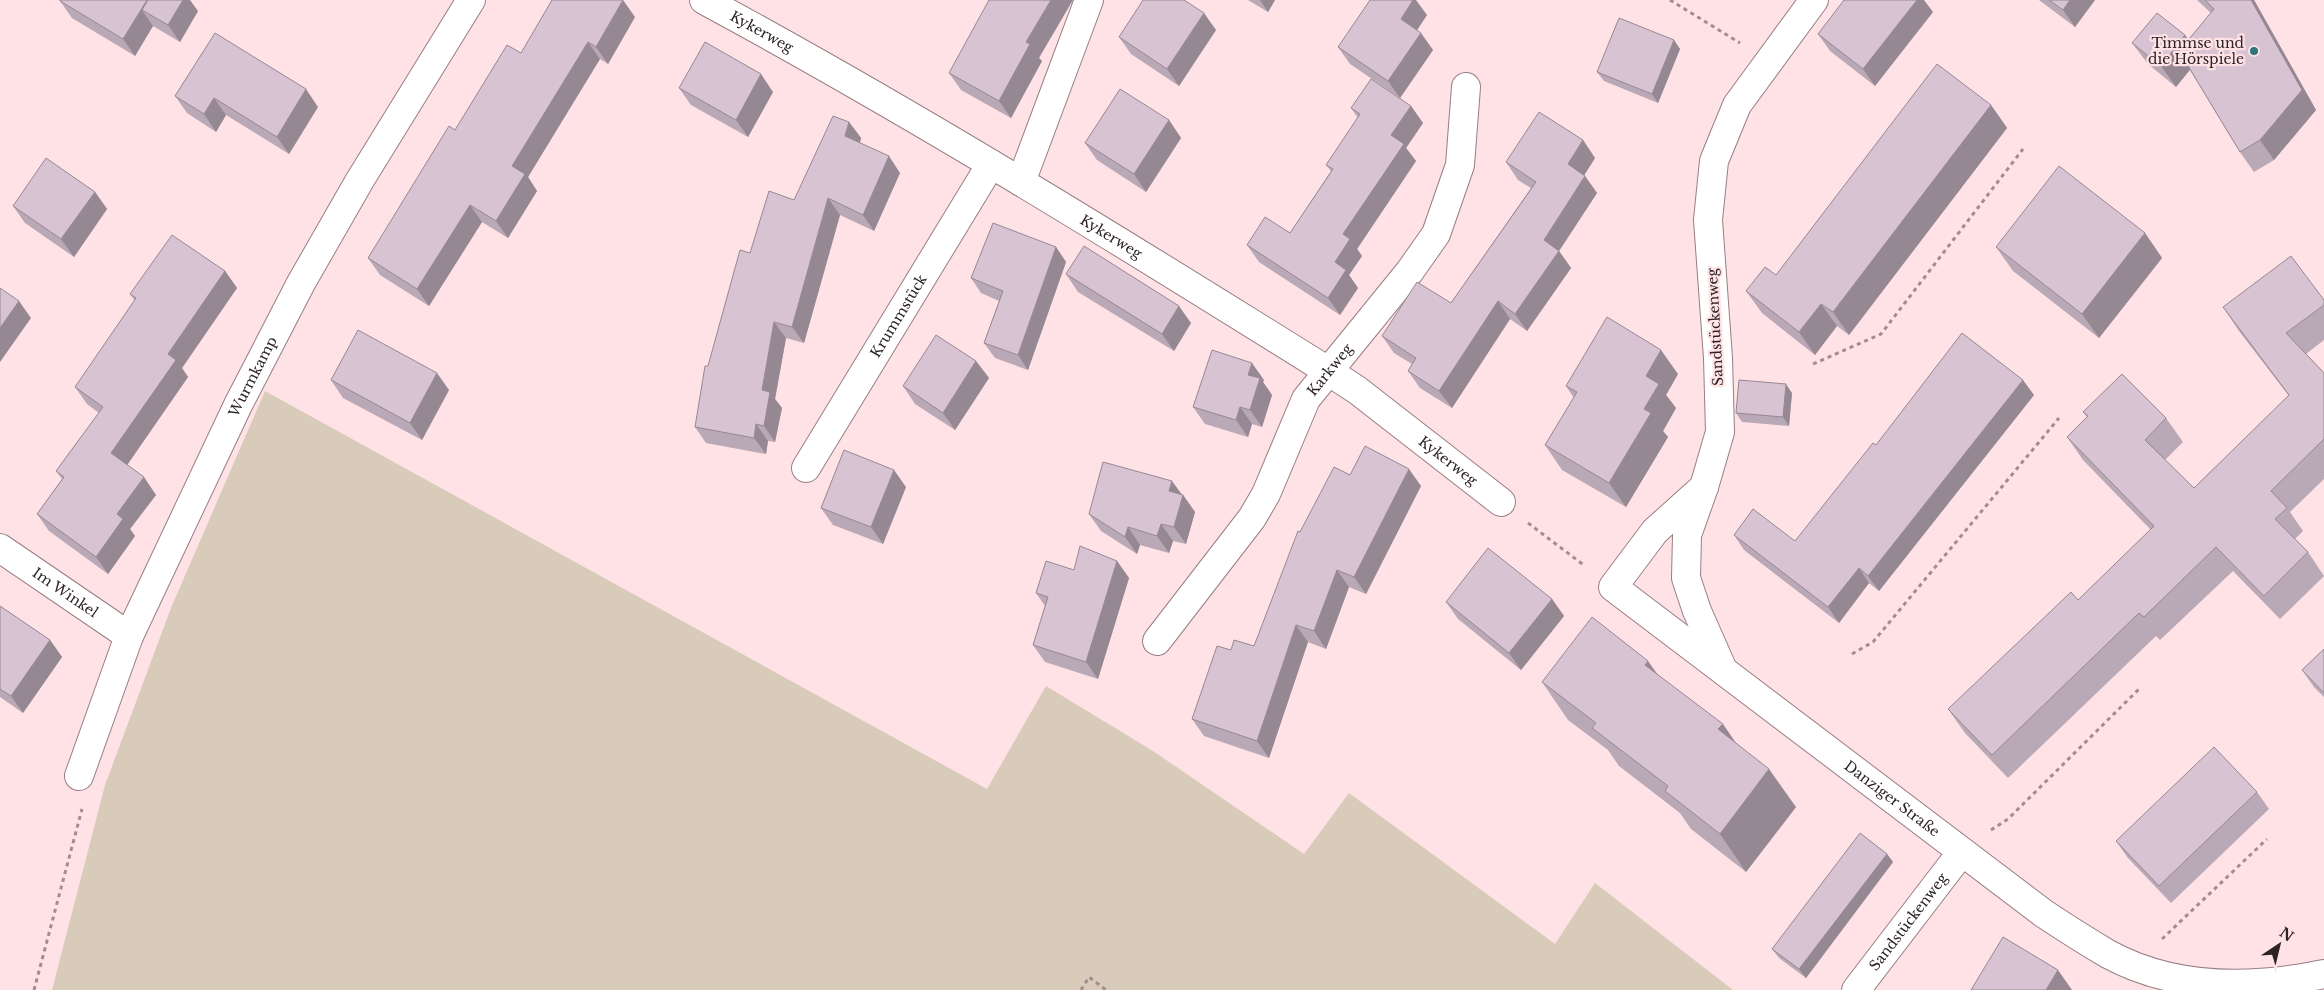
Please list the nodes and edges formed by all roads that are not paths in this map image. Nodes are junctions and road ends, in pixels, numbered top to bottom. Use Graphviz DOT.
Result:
graph roads {
  1 [pos="471,0"];
  2 [pos="704,0"];
  3 [pos="1089,0"];
  4 [pos="1814,0"];
  5 [pos="1466,87"];
  6 [pos="991,164"];
  7 [pos="1021,182"];
  8 [pos="1328,371"];
  9 [pos="806,468"];
  10 [pos="1704,487"];
  11 [pos="1501,502"];
  12 [pos="0,548"];
  13 [pos="129,636"];
  14 [pos="1157,641"];
  15 [pos="1724,671"];
  16 [pos="79,776"];
  17 [pos="1961,853"];
  18 [pos="2324,974"];
  19 [pos="1856,990"];
  1 -- 13 [label="street, Wurmkamp"];
  2 -- 6 [label="street, Kykerweg"];
  3 -- 7 [label="street"];
  4 -- 10 [label="street, Sandstückenweg"];
  5 -- 8 [label="street, Karkweg"];
  6 -- 7 [label="street, Kykerweg"];
  6 -- 9 [label="street, Krummstück"];
  7 -- 8 [label="street, Kykerweg"];
  8 -- 11 [label="street, Kykerweg"];
  8 -- 14 [label="street, Karkweg"];
  10 -- 15 [label="street, Sandstückenweg"];
  10 -- 15 [label="street, Danziger Straße"];
  12 -- 13 [label="street, Im Winkel"];
  13 -- 16 [label="street, Wurmkamp"];
  15 -- 17 [label="street, Danziger Straße"];
  17 -- 18 [label="street, Danziger Straße"];
  17 -- 19 [label="street, Sandstückenweg"];
}
